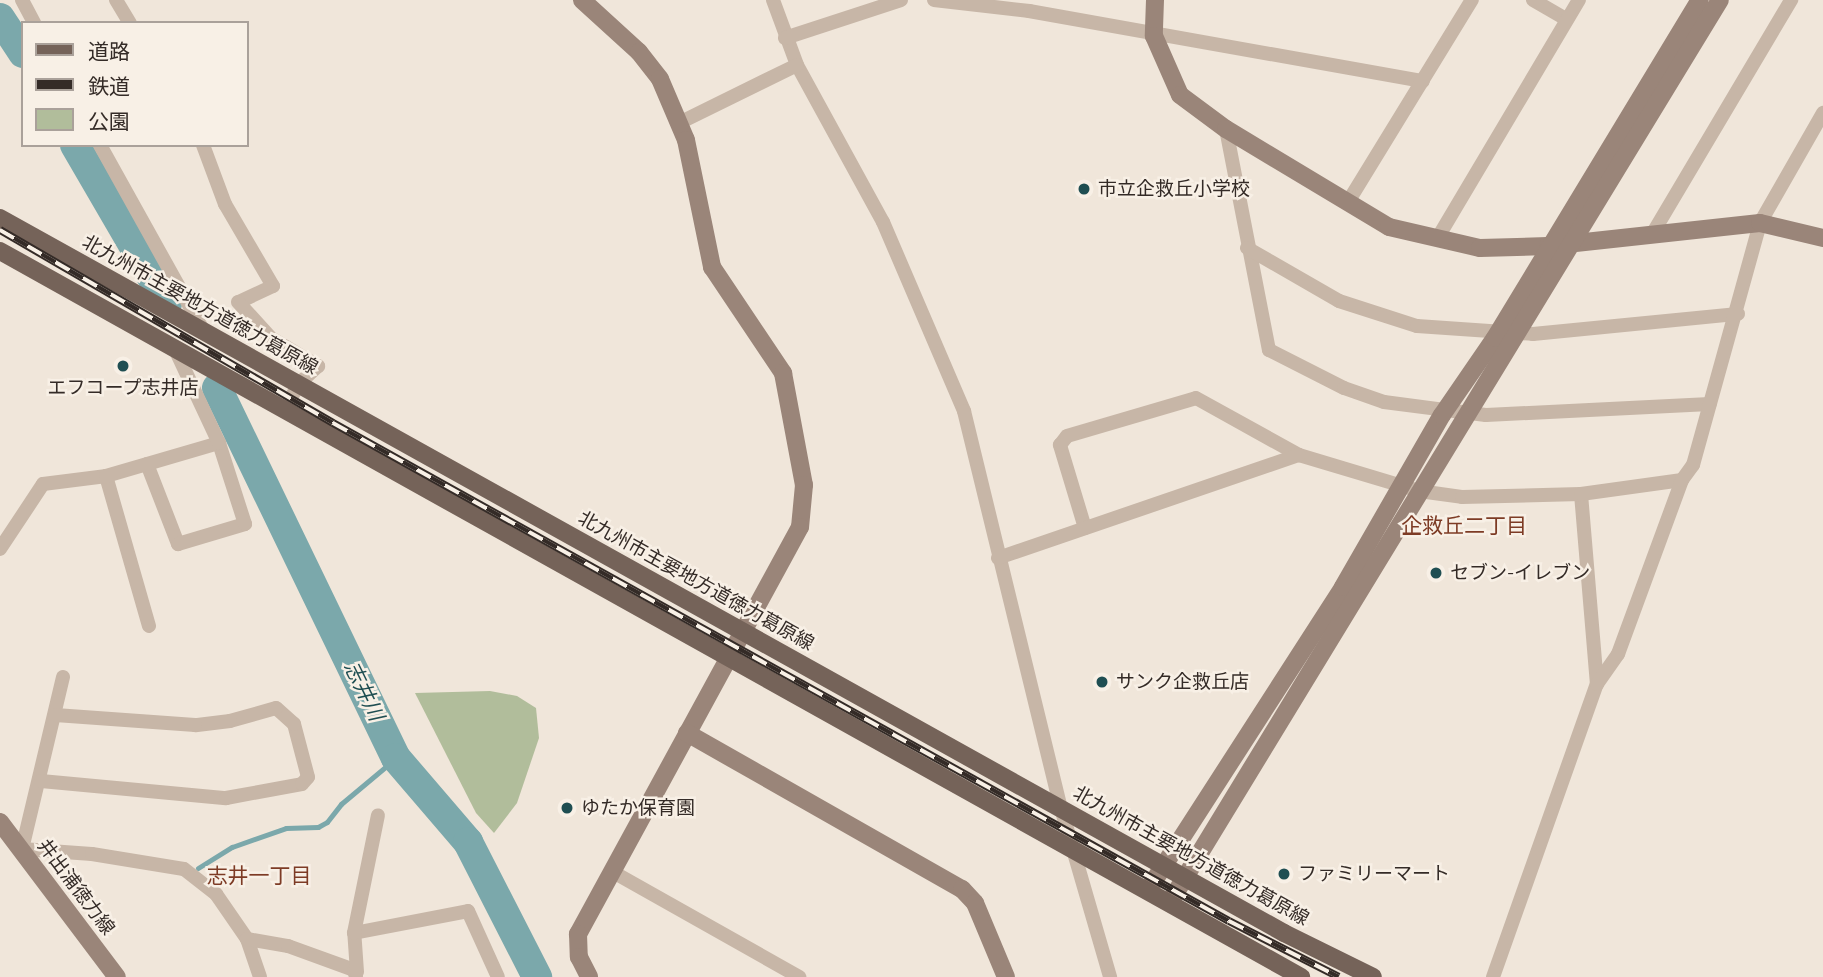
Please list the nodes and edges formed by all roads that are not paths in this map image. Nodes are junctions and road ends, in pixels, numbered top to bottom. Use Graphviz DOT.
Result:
graph roads {
  1 [pos="22,0"];
  2 [pos="116,0"];
  3 [pos="582,0"];
  4 [pos="773,0"];
  5 [pos="901,0"];
  6 [pos="934,0"];
  7 [pos="1155,0"];
  8 [pos="1472,0"];
  9 [pos="1533,0"];
  10 [pos="1579,0"];
  11 [pos="1720,0"];
  12 [pos="1791,0"];
  13 [pos="1693,3"];
  14 [pos="1567,20"];
  15 [pos="33,21"];
  16 [pos="129,21"];
  17 [pos="1154,36"];
  18 [pos="785,38"];
  19 [pos="797,65"];
  20 [pos="1423,81"];
  21 [pos="1823,113"];
  22 [pos="679,123"];
  23 [pos="1226,129"];
  24 [pos="101,147"];
  25 [pos="204,147"];
  26 [pos="1348,202"];
  27 [pos="0,218"];
  28 [pos="1760,223"];
  29 [pos="1654,231"];
  30 [pos="1823,238"];
  31 [pos="1437,239"];
  32 [pos="1569,242"];
  33 [pos="1548,246"];
  34 [pos="1247,248"];
  35 [pos="0,251"];
  36 [pos="1738,314"];
  37 [pos="1499,332"];
  38 [pos="1519,333"];
  39 [pos="205,335"];
  40 [pos="174,346"];
  41 [pos="299,384"];
  42 [pos="1710,404"];
  43 [pos="285,408"];
  44 [pos="1446,410"];
  45 [pos="1466,413"];
  46 [pos="219,443"];
  47 [pos="1299,455"];
  48 [pos="147,464"];
  49 [pos="106,476"];
  50 [pos="1682,481"];
  51 [pos="1410,490"];
  52 [pos="1581,494"];
  53 [pos="1085,528"];
  54 [pos="0,549"];
  55 [pos="998,558"];
  56 [pos="149,625"];
  57 [pos="741,630"];
  58 [pos="729,657"];
  59 [pos="63,677"];
  60 [pos="1597,684"];
  61 [pos="55,715"];
  62 [pos="687,733"];
  63 [pos="41,781"];
  64 [pos="1061,808"];
  65 [pos="378,815"];
  66 [pos="0,822"];
  67 [pos="22,849"];
  68 [pos="1078,856"];
  69 [pos="1164,865"];
  70 [pos="613,872"];
  71 [pos="1187,876"];
  72 [pos="1148,890"];
  73 [pos="1170,902"];
  74 [pos="354,933"];
  75 [pos="247,939"];
  76 [pos="357,975"];
  77 [pos="117,977"];
  78 [pos="260,977"];
  79 [pos="498,977"];
  80 [pos="589,977"];
  81 [pos="799,977"];
  82 [pos="1006,977"];
  83 [pos="1110,977"];
  84 [pos="1301,977"];
  85 [pos="1373,977"];
  86 [pos="1493,977"];
  1 -- 15 [label="street"];
  2 -- 16 [label="street"];
  3 -- 22 [label="street"];
  4 -- 18 [label="street"];
  5 -- 18 [label="street"];
  6 -- 17 [label="street"];
  7 -- 17 [label="street"];
  8 -- 20 [label="street"];
  9 -- 14 [label="street"];
  10 -- 14 [label="street"];
  11 -- 32 [label="street"];
  12 -- 29 [label="street"];
  13 -- 33 [label="street"];
  14 -- 31 [label="street"];
  17 -- 20 [label="street"];
  17 -- 23 [label="street"];
  18 -- 19 [label="street"];
  19 -- 22 [label="street"];
  19 -- 55 [label="street"];
  20 -- 26 [label="street"];
  21 -- 28 [label="street"];
  22 -- 57 [label="street"];
  23 -- 26 [label="street"];
  23 -- 34 [label="street"];
  24 -- 39 [label="street"];
  25 -- 41 [label="street"];
  26 -- 31 [label="street"];
  27 -- 39 [label="main road, 北九州市主要地方道徳力葛原線"];
  28 -- 29 [label="street"];
  28 -- 30 [label="street"];
  28 -- 36 [label="street"];
  29 -- 32 [label="street"];
  31 -- 33 [label="street"];
  32 -- 33 [label="street"];
  32 -- 38 [label="street"];
  33 -- 37 [label="street"];
  34 -- 37 [label="street"];
  34 -- 44 [label="street"];
  35 -- 40 [label="main road"];
  36 -- 38 [label="street"];
  36 -- 42 [label="street"];
  37 -- 38 [label="street"];
  37 -- 44 [label="street"];
  38 -- 45 [label="street"];
  39 -- 41 [label="main road, 北九州市主要地方道徳力葛原線"];
  40 -- 43 [label="main road"];
  40 -- 46 [label="street"];
  41 -- 43 [label="street"];
  41 -- 57 [label="main road, 北九州市主要地方道徳力葛原線"];
  42 -- 45 [label="street"];
  42 -- 50 [label="street"];
  43 -- 58 [label="main road"];
  44 -- 45 [label="street"];
  44 -- 51 [label="street"];
  45 -- 51 [label="street"];
  46 -- 48 [label="street"];
  46 -- 48 [label="street"];
  47 -- 51 [label="street"];
  47 -- 53 [label="street"];
  47 -- 53 [label="street"];
  48 -- 49 [label="street"];
  49 -- 54 [label="street"];
  49 -- 56 [label="street"];
  50 -- 52 [label="street"];
  50 -- 60 [label="street"];
  51 -- 52 [label="street"];
  51 -- 69 [label="street"];
  51 -- 71 [label="street"];
  52 -- 60 [label="street"];
  53 -- 55 [label="street"];
  55 -- 64 [label="street"];
  57 -- 58 [label="street"];
  57 -- 64 [label="main road, 北九州市主要地方道徳力葛原線"];
  58 -- 62 [label="street"];
  58 -- 68 [label="main road"];
  59 -- 61 [label="street"];
  60 -- 86 [label="street"];
  61 -- 63 [label="street"];
  61 -- 63 [label="street"];
  62 -- 70 [label="street"];
  62 -- 82 [label="street"];
  63 -- 67 [label="street"];
  64 -- 68 [label="street"];
  64 -- 69 [label="main road, 北九州市主要地方道徳力葛原線"];
  65 -- 74 [label="street"];
  66 -- 67 [label="street, 井出浦徳力線"];
  67 -- 75 [label="street"];
  67 -- 77 [label="street, 井出浦徳力線"];
  68 -- 72 [label="main road"];
  68 -- 83 [label="street"];
  69 -- 71 [label="main road, 北九州市主要地方道徳力葛原線"];
  69 -- 72 [label="street"];
  70 -- 80 [label="street"];
  70 -- 81 [label="street"];
  71 -- 73 [label="street"];
  71 -- 85 [label="main road, 北九州市主要地方道徳力葛原線"];
  72 -- 73 [label="main road"];
  73 -- 84 [label="main road"];
  74 -- 76 [label="street"];
  74 -- 79 [label="street"];
  75 -- 76 [label="street"];
  75 -- 78 [label="street"];
}
